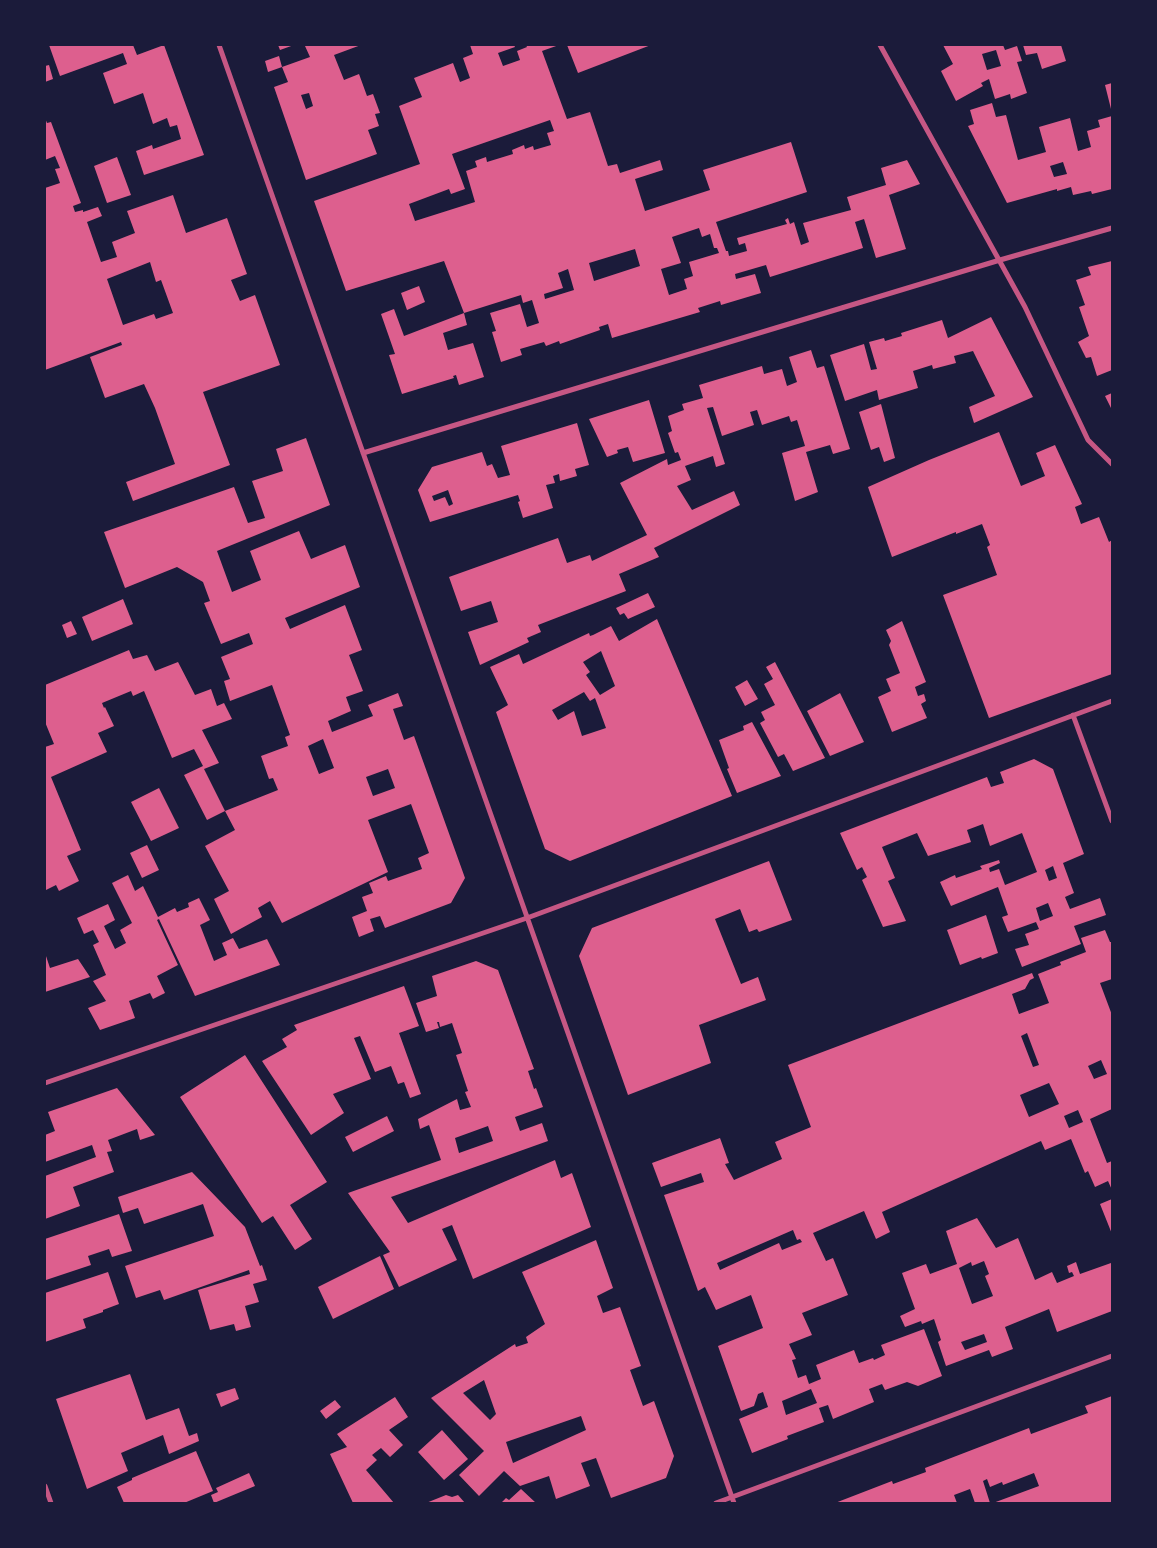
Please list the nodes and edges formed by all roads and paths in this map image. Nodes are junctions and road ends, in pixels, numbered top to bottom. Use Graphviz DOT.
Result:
graph roads {
  1 [pos="219,45"];
  2 [pos="880,45"];
  3 [pos="1112,228"];
  4 [pos="1000,260"];
  5 [pos="363,453"];
  6 [pos="1112,464"];
  7 [pos="1112,701"];
  8 [pos="1073,715"];
  9 [pos="1112,821"];
  10 [pos="528,918"];
  11 [pos="45,1083"];
  12 [pos="1112,1356"];
  13 [pos="45,1486"];
  14 [pos="733,1500"];
  15 [pos="51,1503"];
  16 [pos="716,1503"];
  1 -- 5 [label="street"];
  2 -- 4 [label="street"];
  3 -- 4 [label="street"];
  4 -- 5 [label="street"];
  4 -- 6 [label="street"];
  5 -- 10 [label="street"];
  7 -- 8 [label="street"];
  8 -- 9 [label="street"];
  8 -- 10 [label="street"];
  10 -- 11 [label="street"];
  10 -- 14 [label="street"];
  12 -- 14 [label="street"];
  13 -- 15 [label="street"];
  14 -- 16 [label="street"];
}
